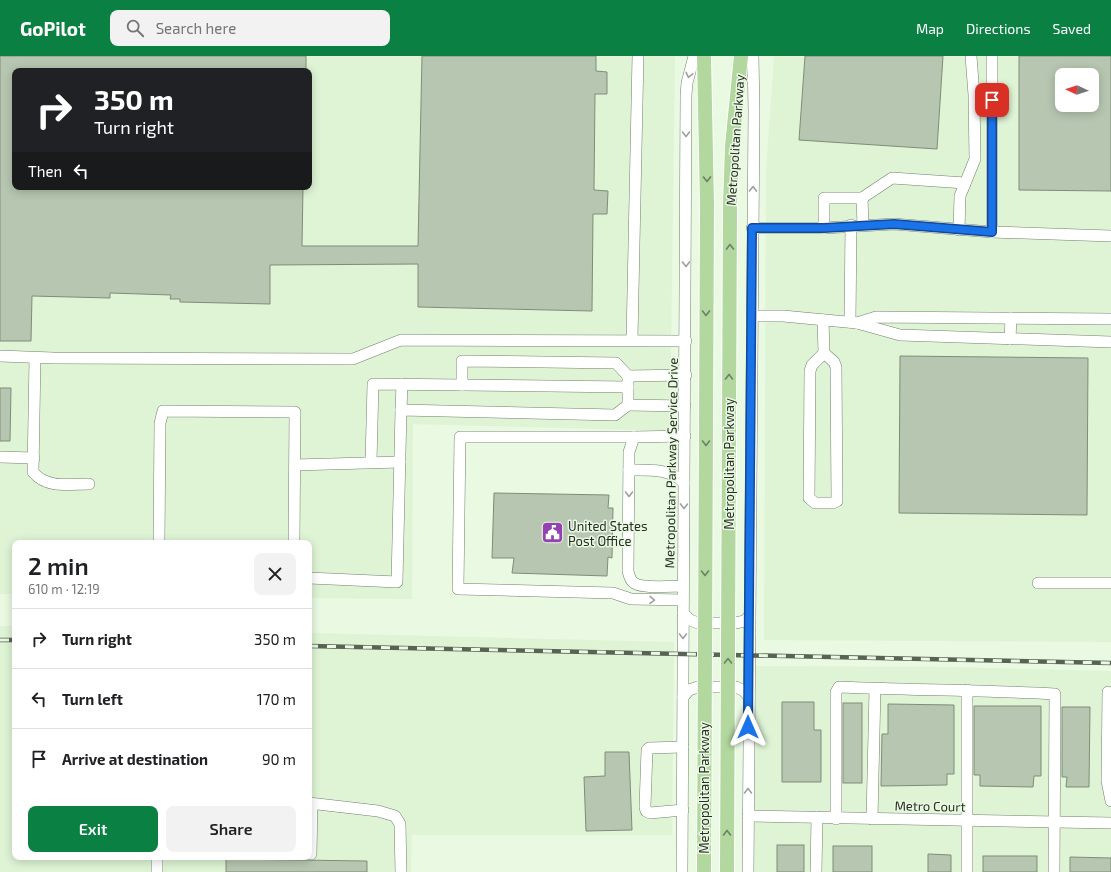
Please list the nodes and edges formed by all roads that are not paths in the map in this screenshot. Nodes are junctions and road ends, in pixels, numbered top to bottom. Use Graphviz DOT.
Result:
graph roads {
  1 [pos="638,56"];
  2 [pos="694,56"];
  3 [pos="704,56"];
  4 [pos="741,56"];
  5 [pos="753,56"];
  6 [pos="971,56"];
  7 [pos="992,56"];
  8 [pos="965,183"];
  9 [pos="862,198"];
  10 [pos="851,225"];
  11 [pos="863,225"];
  12 [pos="752,228"];
  13 [pos="824,228"];
  14 [pos="959,230"];
  15 [pos="992,232"];
  16 [pos="1111,236"];
  17 [pos="752,316"];
  18 [pos="1011,318"];
  19 [pos="1111,319"];
  20 [pos="823,320"];
  21 [pos="853,323"];
  22 [pos="1010,338"];
  23 [pos="632,340"];
  24 [pos="686,341"];
  25 [pos="1111,342"];
  26 [pos="824,353"];
  27 [pos="0,356"];
  28 [pos="35,358"];
  29 [pos="686,375"];
  30 [pos="628,382"];
  31 [pos="402,384"];
  32 [pos="462,385"];
  33 [pos="628,405"];
  34 [pos="685,406"];
  35 [pos="400,410"];
  36 [pos="685,436"];
  37 [pos="634,437"];
  38 [pos="0,457"];
  39 [pos="34,458"];
  40 [pos="371,462"];
  41 [pos="400,462"];
  42 [pos="295,465"];
  43 [pos="629,470"];
  44 [pos="684,483"];
  45 [pos="89,484"];
  46 [pos="159,540"];
  47 [pos="294,540"];
  48 [pos="312,578"];
  49 [pos="633,582"];
  50 [pos="1038,583"];
  51 [pos="1111,583"];
  52 [pos="683,586"];
  53 [pos="622,596"];
  54 [pos="683,600"];
  55 [pos="683,613"];
  56 [pos="749,616"];
  57 [pos="875,689"];
  58 [pos="967,690"];
  59 [pos="1108,692"];
  60 [pos="683,696"];
  61 [pos="749,697"];
  62 [pos="683,746"];
  63 [pos="1111,801"];
  64 [pos="312,803"];
  65 [pos="683,810"];
  66 [pos="748,816"];
  67 [pos="817,817"];
  68 [pos="836,819"];
  69 [pos="872,819"];
  70 [pos="967,821"];
  71 [pos="1054,822"];
  72 [pos="1111,823"];
  73 [pos="157,860"];
  74 [pos="157,872"];
  75 [pos="401,872"];
  76 [pos="682,872"];
  77 [pos="704,872"];
  78 [pos="727,872"];
  79 [pos="748,872"];
  80 [pos="816,872"];
  81 [pos="967,872"];
  82 [pos="1054,872"];
  1 -- 23 [label="street"];
  2 -- 24 [label="street, Metropolitan Parkway Service Drive, one-way"];
  3 -- 77 [label="main road, Metropolitan Parkway, one-way, bridge"];
  78 -- 4 [label="main road, Metropolitan Parkway, one-way, bridge"];
  12 -- 5 [label="street, one-way"];
  6 -- 8 [label="street"];
  7 -- 15 [label="street"];
  8 -- 9 [label="street"];
  8 -- 14 [label="street"];
  9 -- 11 [label="street"];
  9 -- 13 [label="street"];
  10 -- 11 [label="street"];
  10 -- 13 [label="street"];
  10 -- 21 [label="street"];
  11 -- 14 [label="street"];
  12 -- 13 [label="street"];
  12 -- 17 [label="street"];
  14 -- 15 [label="street"];
  15 -- 16 [label="street"];
  17 -- 20 [label="street"];
  17 -- 56 [label="street"];
  18 -- 19 [label="street"];
  18 -- 21 [label="street"];
  18 -- 22 [label="street"];
  20 -- 21 [label="street"];
  20 -- 26 [label="street"];
  21 -- 22 [label="street"];
  22 -- 25 [label="street"];
  23 -- 24 [label="street"];
  23 -- 28 [label="street"];
  24 -- 29 [label="street, Metropolitan Parkway Service Drive"];
  26 -- 26 [label="street"];
  27 -- 28 [label="street"];
  28 -- 39 [label="street"];
  29 -- 30 [label="street"];
  29 -- 34 [label="street, Metropolitan Parkway Service Drive"];
  30 -- 32 [label="street"];
  30 -- 32 [label="street"];
  30 -- 33 [label="street"];
  31 -- 32 [label="street"];
  31 -- 35 [label="street"];
  31 -- 40 [label="street"];
  33 -- 34 [label="street"];
  33 -- 35 [label="street"];
  34 -- 36 [label="street, Metropolitan Parkway Service Drive"];
  35 -- 41 [label="street"];
  36 -- 37 [label="street"];
  36 -- 44 [label="street, Metropolitan Parkway Service Drive"];
  37 -- 43 [label="street"];
  37 -- 53 [label="street"];
  38 -- 39 [label="street"];
  39 -- 45 [label="street"];
  40 -- 41 [label="street"];
  40 -- 42 [label="street"];
  41 -- 48 [label="street"];
  42 -- 46 [label="street"];
  42 -- 47 [label="street"];
  43 -- 44 [label="street"];
  43 -- 49 [label="street, one-way"];
  44 -- 52 [label="street, Metropolitan Parkway Service Drive, one-way"];
  49 -- 52 [label="street"];
  49 -- 53 [label="street"];
  50 -- 51 [label="street"];
  52 -- 54 [label="street, Metropolitan Parkway Service Drive"];
  53 -- 54 [label="street, one-way"];
  54 -- 55 [label="street, Metropolitan Parkway Service Drive"];
  55 -- 56 [label="street"];
  55 -- 60 [label="street, Metropolitan Parkway Service Drive, one-way"];
  56 -- 61 [label="street"];
  57 -- 58 [label="street"];
  57 -- 68 [label="street"];
  57 -- 69 [label="street"];
  58 -- 70 [label="street"];
  58 -- 71 [label="street"];
  59 -- 63 [label="street"];
  60 -- 61 [label="street"];
  60 -- 62 [label="street, Metropolitan Parkway Service Drive"];
  66 -- 61 [label="street, one-way"];
  62 -- 65 [label="street, Metropolitan Parkway Service Drive"];
  62 -- 65 [label="street"];
  64 -- 75 [label="street"];
  65 -- 76 [label="street, Metropolitan Parkway Service Drive"];
  66 -- 67 [label="street, Metro Court"];
  66 -- 79 [label="street"];
  67 -- 68 [label="street, Metro Court"];
  67 -- 80 [label="street"];
  68 -- 69 [label="street, Metro Court"];
  69 -- 70 [label="street, Metro Court"];
  70 -- 71 [label="street, Metro Court"];
  70 -- 81 [label="street"];
  71 -- 72 [label="street, Metro Court"];
  71 -- 82 [label="street"];
  73 -- 74 [label="street"];
}
